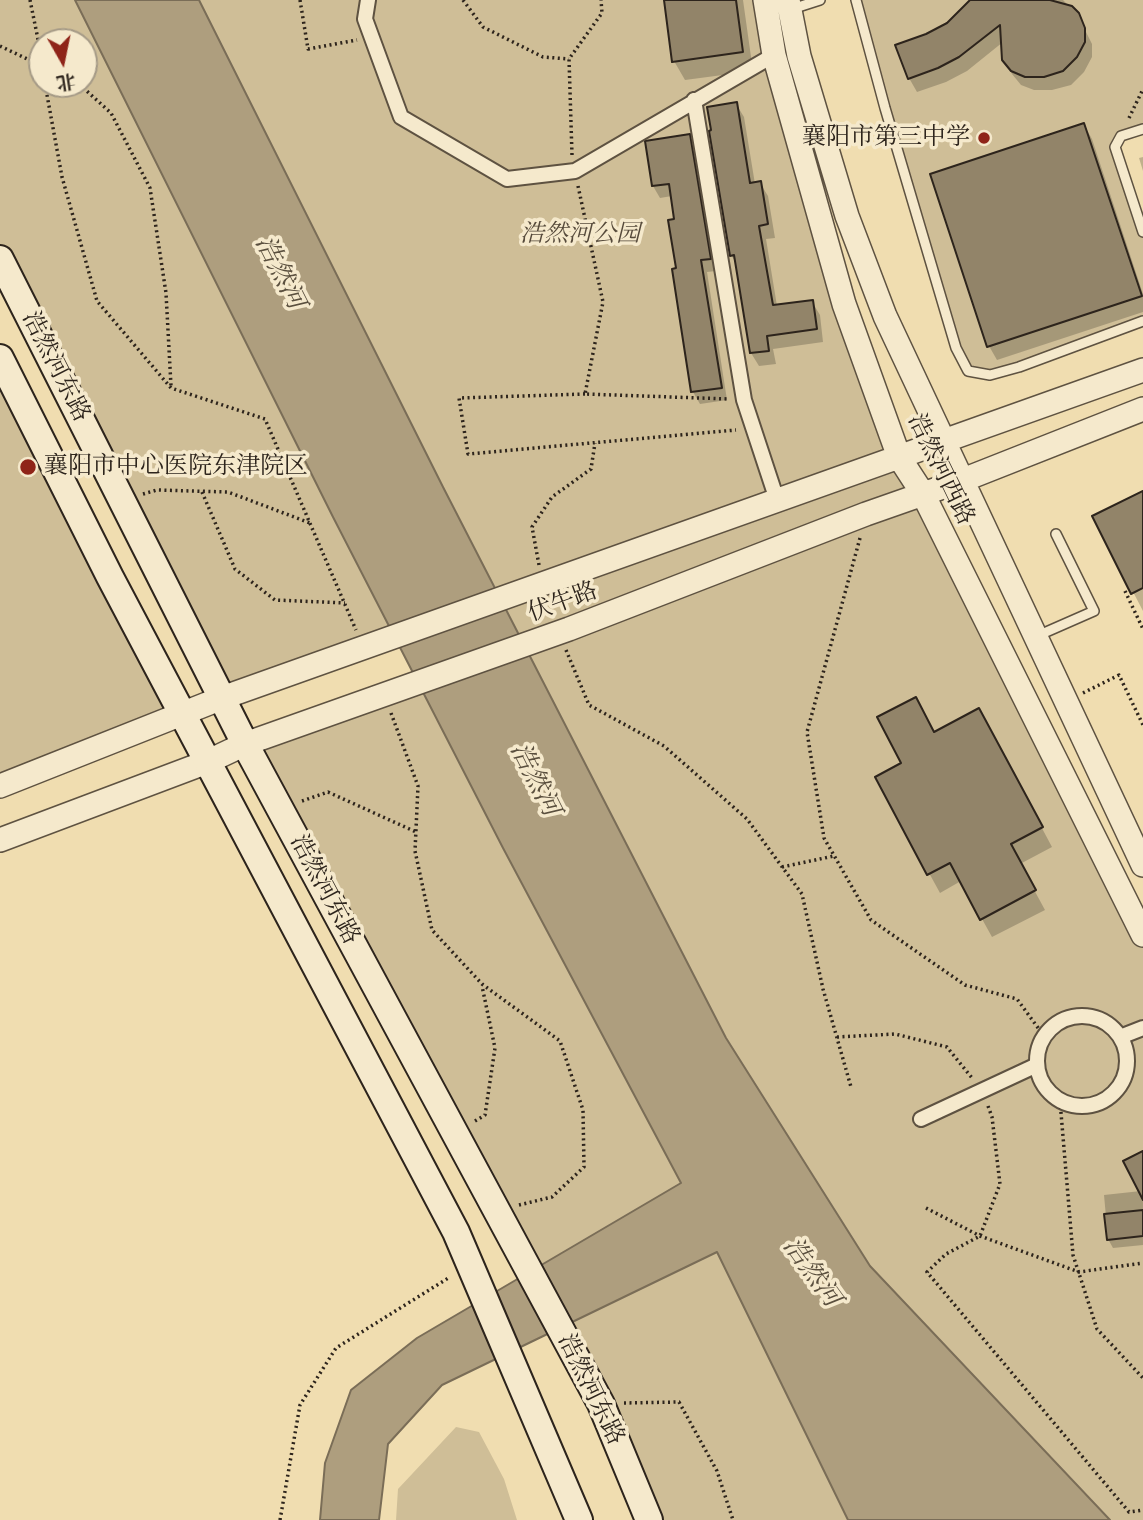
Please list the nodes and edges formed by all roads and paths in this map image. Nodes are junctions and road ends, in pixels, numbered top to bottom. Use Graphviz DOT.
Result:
graph roads {
  1 [pos="30,0"];
  2 [pos="300,0"];
  3 [pos="368,0"];
  4 [pos="463,0"];
  5 [pos="601,0"];
  6 [pos="765,0"];
  7 [pos="820,0"];
  8 [pos="856,0"];
  9 [pos="789,5"];
  10 [pos="36,28"];
  11 [pos="372,37"];
  12 [pos="0,46"];
  13 [pos="774,55"];
  14 [pos="28,59"];
  15 [pos="569,59"];
  16 [pos="1143,89"];
  17 [pos="48,98"];
  18 [pos="94,98"];
  19 [pos="694,100"];
  20 [pos="1143,129"];
  21 [pos="1121,136"];
  22 [pos="575,171"];
  23 [pos="1143,232"];
  24 [pos="0,259"];
  25 [pos="1143,321"];
  26 [pos="0,358"];
  27 [pos="1143,370"];
  28 [pos="171,388"];
  29 [pos="585,394"];
  30 [pos="744,400"];
  31 [pos="1143,409"];
  32 [pos="752,429"];
  33 [pos="944,441"];
  34 [pos="594,443"];
  35 [pos="899,457"];
  36 [pos="963,480"];
  37 [pos="202,492"];
  38 [pos="923,494"];
  39 [pos="777,500"];
  40 [pos="122,501"];
  41 [pos="866,514"];
  42 [pos="310,523"];
  43 [pos="1056,534"];
  44 [pos="536,586"];
  45 [pos="1125,591"];
  46 [pos="345,603"];
  47 [pos="1143,613"];
  48 [pos="1137,616"];
  49 [pos="1143,629"];
  50 [pos="553,635"];
  51 [pos="1036,637"];
  52 [pos="370,646"];
  53 [pos="389,693"];
  54 [pos="222,698"];
  55 [pos="1066,702"];
  56 [pos="183,715"];
  57 [pos="1143,724"];
  58 [pos="245,744"];
  59 [pos="207,762"];
  60 [pos="0,786"];
  61 [pos="280,809"];
  62 [pos="416,832"];
  63 [pos="0,840"];
  64 [pos="834,856"];
  65 [pos="1143,865"];
  66 [pos="782,867"];
  67 [pos="1143,935"];
  68 [pos="482,984"];
  69 [pos="1143,1028"];
  70 [pos="1045,1036"];
  71 [pos="1120,1037"];
  72 [pos="1037,1065"];
  73 [pos="851,1087"];
  74 [pos="1060,1101"];
  75 [pos="921,1119"];
  76 [pos="456,1134"];
  77 [pos="926,1208"];
  78 [pos="497,1211"];
  79 [pos="980,1236"];
  80 [pos="1143,1263"];
  81 [pos="470,1265"];
  82 [pos="1079,1272"];
  83 [pos="1143,1378"];
  84 [pos="601,1404"];
  85 [pos="1143,1510"];
  86 [pos="280,1520"];
  87 [pos="579,1520"];
  88 [pos="649,1520"];
  89 [pos="733,1520"];
  1 -- 10 [label="path"];
  2 -- 11 [label="path"];
  3 -- 11 [label="street"];
  4 -- 15 [label="path"];
  5 -- 15 [label="path"];
  6 -- 13 [label="street, 浩然河西路"];
  7 -- 9 [label="lane"];
  8 -- 25 [label="lane"];
  9 -- 33 [label="street, 浩然河西路"];
  11 -- 22 [label="street"];
  12 -- 14 [label="path"];
  13 -- 19 [label="street"];
  13 -- 35 [label="street, 浩然河西路"];
  15 -- 22 [label="path"];
  16 -- 21 [label="path"];
  17 -- 28 [label="path"];
  18 -- 28 [label="path"];
  19 -- 22 [label="street"];
  19 -- 30 [label="street"];
  20 -- 21 [label="lane"];
  21 -- 23 [label="lane"];
  22 -- 29 [label="path"];
  24 -- 40 [label="main road, 浩然河东路"];
  26 -- 56 [label="main road, 浩然河东路"];
  27 -- 33 [label="street"];
  28 -- 42 [label="path"];
  29 -- 30 [label="path"];
  29 -- 34 [label="path"];
  30 -- 32 [label="street"];
  31 -- 36 [label="street, 伏牛路"];
  32 -- 34 [label="path"];
  32 -- 39 [label="street"];
  33 -- 35 [label="street"];
  33 -- 36 [label="street, 浩然河西路"];
  34 -- 44 [label="path"];
  35 -- 38 [label="street, 浩然河西路"];
  35 -- 39 [label="street"];
  36 -- 38 [label="street, 伏牛路"];
  36 -- 51 [label="street, 浩然河西路"];
  37 -- 40 [label="path"];
  37 -- 42 [label="path"];
  37 -- 46 [label="path"];
  38 -- 41 [label="street, 伏牛路"];
  38 -- 67 [label="street, 浩然河西路"];
  39 -- 44 [label="street"];
  40 -- 54 [label="main road, 浩然河东路"];
  41 -- 50 [label="street, 伏牛路"];
  41 -- 64 [label="path"];
  42 -- 46 [label="path"];
  43 -- 51 [label="lane"];
  44 -- 52 [label="street"];
  45 -- 48 [label="path"];
  46 -- 52 [label="path"];
  47 -- 48 [label="path"];
  48 -- 49 [label="path"];
  50 -- 53 [label="street, 伏牛路"];
  50 -- 66 [label="path"];
  51 -- 55 [label="street, 浩然河西路"];
  52 -- 54 [label="street"];
  53 -- 58 [label="street, 伏牛路"];
  53 -- 62 [label="path"];
  54 -- 56 [label="street"];
  54 -- 58 [label="main road, 浩然河东路"];
  55 -- 57 [label="path"];
  55 -- 65 [label="street, 浩然河西路"];
  56 -- 59 [label="main road, 浩然河东路"];
  56 -- 60 [label="street"];
  58 -- 59 [label="street, 伏牛路"];
  58 -- 61 [label="main road, 浩然河东路"];
  59 -- 63 [label="street, 伏牛路"];
  59 -- 81 [label="main road, 浩然河东路"];
  61 -- 62 [label="path"];
  61 -- 76 [label="main road, 浩然河东路"];
  62 -- 68 [label="path"];
  64 -- 66 [label="path"];
  64 -- 70 [label="path"];
  66 -- 73 [label="path"];
  68 -- 76 [label="path"];
  68 -- 78 [label="path"];
  69 -- 71 [label="street"];
  70 -- 71 [label="street"];
  70 -- 72 [label="street"];
  71 -- 74 [label="street"];
  72 -- 74 [label="street"];
  72 -- 75 [label="street"];
  74 -- 82 [label="path"];
  76 -- 78 [label="main road, 浩然河东路"];
  77 -- 79 [label="path"];
  78 -- 84 [label="main road, 浩然河东路"];
  79 -- 82 [label="path"];
  79 -- 85 [label="path"];
  80 -- 82 [label="path"];
  81 -- 86 [label="path"];
  81 -- 87 [label="main road, 浩然河东路"];
  82 -- 83 [label="path"];
  84 -- 88 [label="main road, 浩然河东路"];
  84 -- 89 [label="path"];
}
